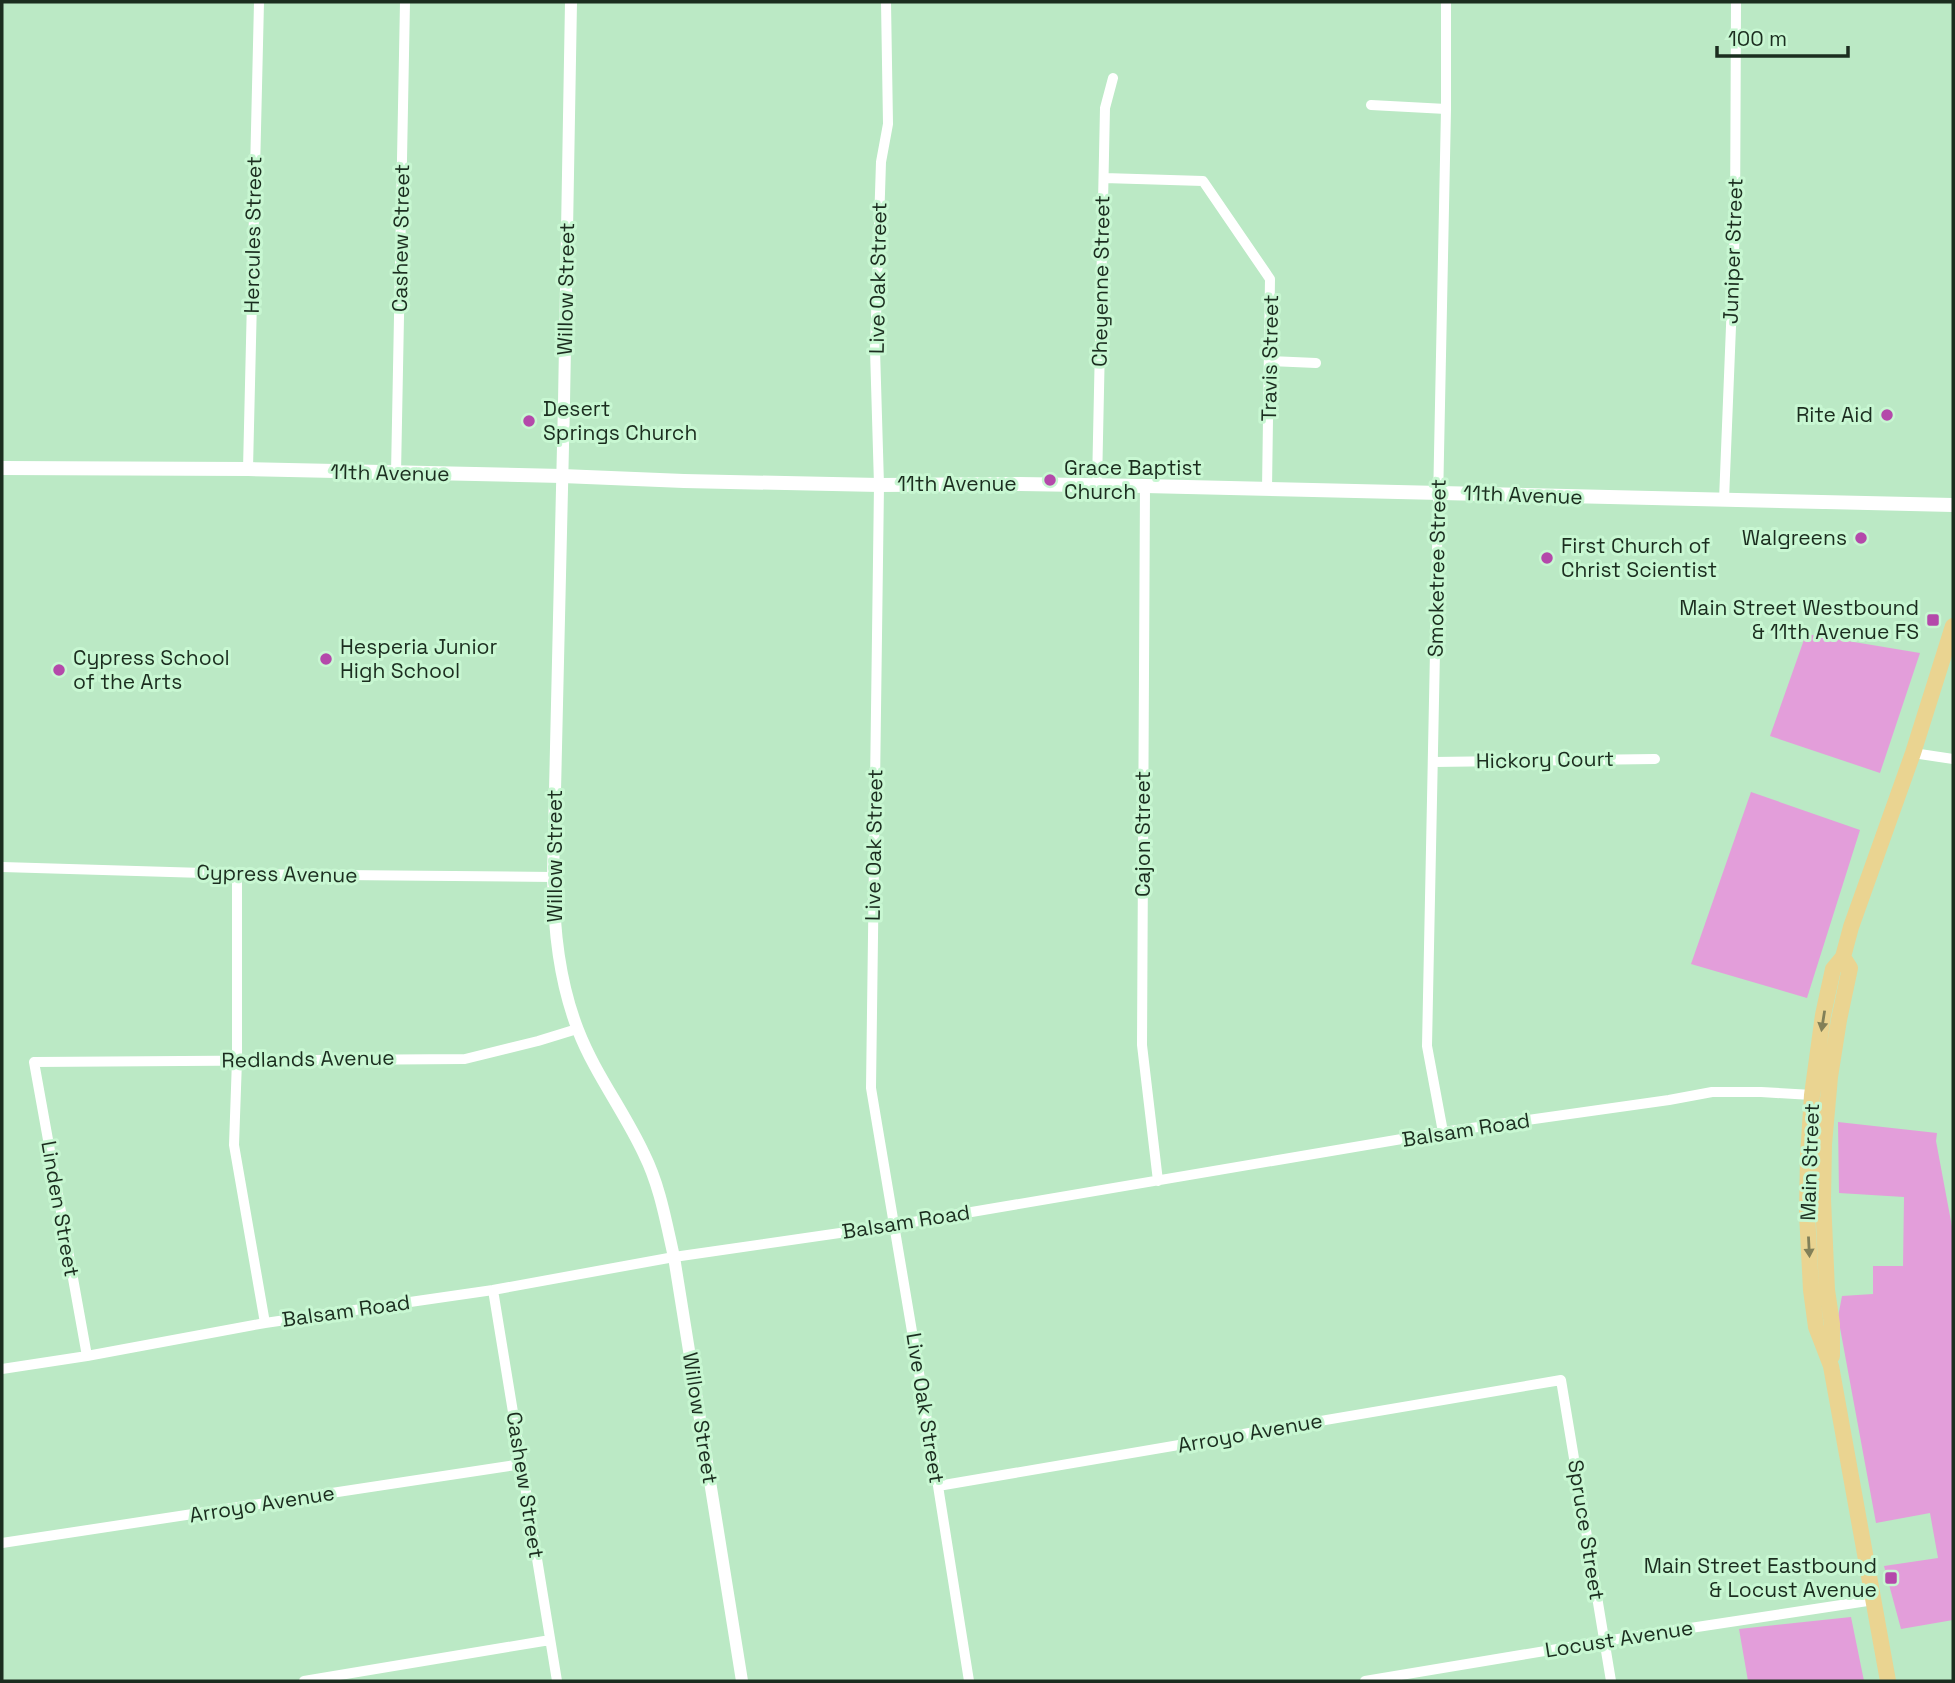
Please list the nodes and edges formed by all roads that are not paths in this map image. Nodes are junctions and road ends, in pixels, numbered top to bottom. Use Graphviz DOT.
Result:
graph roads {
  1 [pos="259,2"];
  2 [pos="405,2"];
  3 [pos="571,2"];
  4 [pos="886,2"];
  5 [pos="1446,2"];
  6 [pos="1735,2"];
  7 [pos="1114,78"];
  8 [pos="1371,105"];
  9 [pos="1446,109"];
  10 [pos="1104,178"];
  11 [pos="1270,361"];
  12 [pos="1316,363"];
  13 [pos="2,467"];
  14 [pos="248,469"];
  15 [pos="396,474"];
  16 [pos="562,477"];
  17 [pos="879,485"];
  18 [pos="1097,485"];
  19 [pos="1145,486"];
  20 [pos="1268,489"];
  21 [pos="1438,492"];
  22 [pos="1724,500"];
  23 [pos="1953,505"];
  24 [pos="1953,626"];
  25 [pos="1913,753"];
  26 [pos="1655,759"];
  27 [pos="1953,759"];
  28 [pos="1434,762"];
  29 [pos="2,867"];
  30 [pos="237,874"];
  31 [pos="553,877"];
  32 [pos="1843,957"];
  33 [pos="577,1029"];
  34 [pos="237,1060"];
  35 [pos="34,1062"];
  36 [pos="1812,1096"];
  37 [pos="1443,1132"];
  38 [pos="1158,1181"];
  39 [pos="1823,1199"];
  40 [pos="895,1225"];
  41 [pos="674,1257"];
  42 [pos="494,1290"];
  43 [pos="265,1323"];
  44 [pos="87,1356"];
  45 [pos="2,1369"];
  46 [pos="1832,1369"];
  47 [pos="1561,1380"];
  48 [pos="522,1464"];
  49 [pos="938,1486"];
  50 [pos="2,1543"];
  51 [pos="1874,1600"];
  52 [pos="550,1640"];
  53 [pos="1605,1641"];
  54 [pos="304,1681"];
  55 [pos="557,1681"];
  56 [pos="742,1681"];
  57 [pos="969,1681"];
  58 [pos="1365,1681"];
  59 [pos="1611,1681"];
  60 [pos="1888,1681"];
  1 -- 14 [label="street, Hercules Street"];
  2 -- 15 [label="street, Cashew Street"];
  3 -- 16 [label="street, Willow Street"];
  4 -- 17 [label="street, Live Oak Street"];
  5 -- 9 [label="street, Smoketree Street"];
  6 -- 22 [label="street, Juniper Street"];
  7 -- 10 [label="street, Cheyenne Street"];
  8 -- 9 [label="street"];
  9 -- 21 [label="street, Smoketree Street"];
  10 -- 11 [label="street, Travis Street"];
  10 -- 18 [label="street, Cheyenne Street"];
  11 -- 12 [label="street"];
  11 -- 20 [label="street, Travis Street"];
  13 -- 14 [label="main road, 11th Avenue"];
  14 -- 15 [label="main road, 11th Avenue"];
  15 -- 16 [label="main road, 11th Avenue"];
  16 -- 17 [label="main road, 11th Avenue"];
  16 -- 31 [label="street, Willow Street"];
  17 -- 18 [label="main road, 11th Avenue"];
  17 -- 40 [label="street, Live Oak Street"];
  18 -- 19 [label="main road, 11th Avenue"];
  19 -- 20 [label="main road, 11th Avenue"];
  19 -- 38 [label="street, Cajon Street"];
  20 -- 21 [label="main road, 11th Avenue"];
  21 -- 22 [label="main road, 11th Avenue"];
  21 -- 28 [label="street, Smoketree Street"];
  22 -- 23 [label="main road, 11th Avenue"];
  24 -- 25 [label="main road, Main Street"];
  25 -- 27 [label="street"];
  25 -- 32 [label="main road, Main Street"];
  26 -- 28 [label="street, Hickory Court"];
  28 -- 37 [label="street, Smoketree Street"];
  29 -- 30 [label="street, Cypress Avenue"];
  30 -- 31 [label="street, Cypress Avenue"];
  30 -- 34 [label="street"];
  31 -- 33 [label="street, Willow Street"];
  32 -- 36 [label="main road, Main Street, one-way"];
  32 -- 39 [label="main road, Main Street"];
  33 -- 34 [label="street, Redlands Avenue"];
  33 -- 41 [label="street, Willow Street"];
  34 -- 35 [label="street, Redlands Avenue"];
  34 -- 43 [label="street"];
  35 -- 44 [label="street, Linden Street"];
  36 -- 37 [label="street, Balsam Road"];
  36 -- 39 [label="main road"];
  36 -- 46 [label="main road, Main Street, one-way"];
  37 -- 38 [label="street, Balsam Road"];
  38 -- 40 [label="street, Balsam Road"];
  39 -- 46 [label="main road, Main Street"];
  40 -- 41 [label="street, Balsam Road"];
  40 -- 49 [label="street, Live Oak Street"];
  41 -- 42 [label="street, Balsam Road"];
  41 -- 56 [label="street, Willow Street"];
  42 -- 43 [label="street, Balsam Road"];
  42 -- 48 [label="street, Cashew Street"];
  43 -- 44 [label="street, Balsam Road"];
  44 -- 45 [label="street, Balsam Road"];
  46 -- 51 [label="main road, Main Street"];
  47 -- 49 [label="street, Arroyo Avenue"];
  47 -- 53 [label="street, Spruce Street"];
  48 -- 50 [label="street, Arroyo Avenue"];
  48 -- 52 [label="street, Cashew Street"];
  49 -- 57 [label="street, Live Oak Street"];
  51 -- 53 [label="street, Locust Avenue"];
  51 -- 60 [label="main road, Main Street"];
  52 -- 54 [label="street"];
  52 -- 55 [label="street, Cashew Street"];
  53 -- 58 [label="street, Locust Avenue"];
  53 -- 59 [label="street, Spruce Street"];
}
